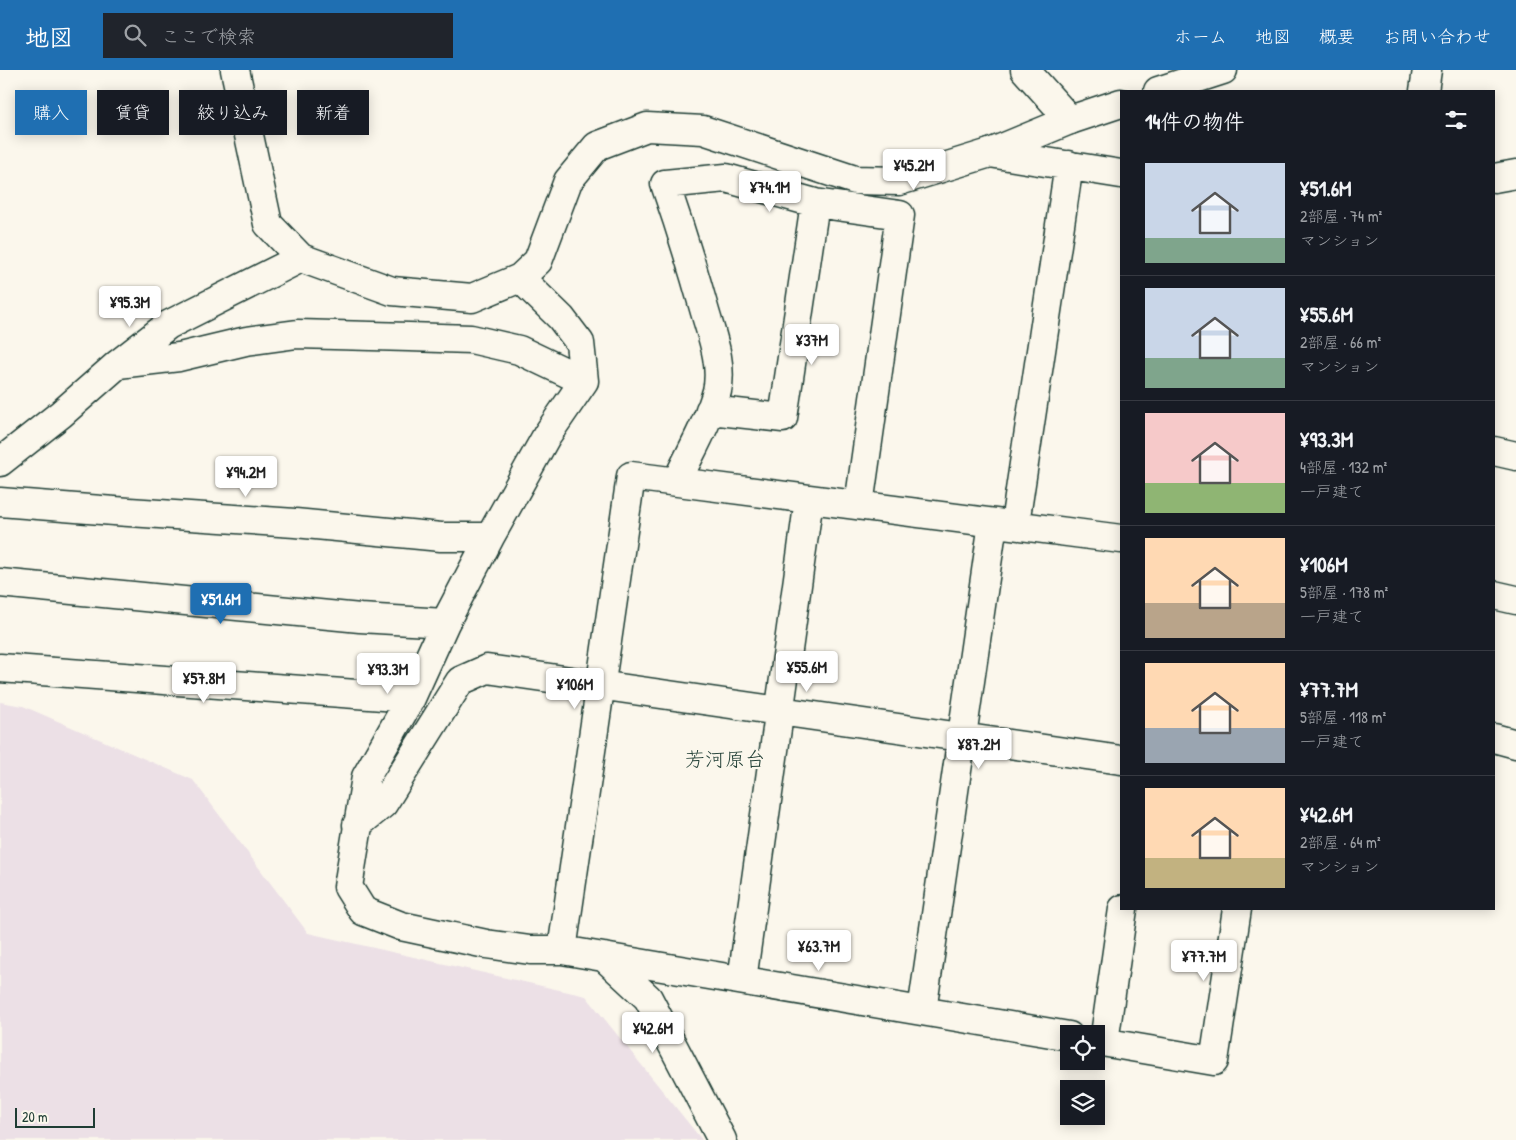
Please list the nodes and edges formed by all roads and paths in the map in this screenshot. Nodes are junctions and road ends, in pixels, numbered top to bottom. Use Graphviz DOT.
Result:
graph roads {
  1 [pos="235,70"];
  2 [pos="1026,70"];
  3 [pos="1224,70"];
  4 [pos="1427,70"];
  5 [pos="1161,90"];
  6 [pos="1424,90"];
  7 [pos="1120,103"];
  8 [pos="1070,120"];
  9 [pos="990,152"];
  10 [pos="1068,165"];
  11 [pos="1120,174"];
  12 [pos="1516,174"];
  13 [pos="1495,178"];
  14 [pos="888,181"];
  15 [pos="815,203"];
  16 [pos="900,215"];
  17 [pos="301,258"];
  18 [pos="520,278"];
  19 [pos="118,364"];
  20 [pos="584,381"];
  21 [pos="710,410"];
  22 [pos="1495,450"];
  23 [pos="1516,456"];
  24 [pos="0,462"];
  25 [pos="677,481"];
  26 [pos="809,499"];
  27 [pos="0,502"];
  28 [pos="859,505"];
  29 [pos="1005,517"];
  30 [pos="490,538"];
  31 [pos="1120,539"];
  32 [pos="0,583"];
  33 [pos="1495,595"];
  34 [pos="1516,600"];
  35 [pos="444,622"];
  36 [pos="0,668"];
  37 [pos="600,685"];
  38 [pos="411,698"];
  39 [pos="780,711"];
  40 [pos="962,737"];
  41 [pos="1495,738"];
  42 [pos="1516,744"];
  43 [pos="1120,760"];
  44 [pos="357,824"];
  45 [pos="1123,910"];
  46 [pos="1237,910"];
  47 [pos="562,950"];
  48 [pos="604,957"];
  49 [pos="742,980"];
  50 [pos="922,1011"];
  51 [pos="1103,1025"];
  52 [pos="1060,1034"];
  53 [pos="1105,1043"];
  54 [pos="722,1140"];
  1 -- 17 [label="street"];
  2 -- 8 [label="street"];
  3 -- 5 [label="street"];
  4 -- 6 [label="street"];
  7 -- 8 [label="street"];
  8 -- 9 [label="street"];
  9 -- 10 [label="street"];
  9 -- 14 [label="street"];
  10 -- 11 [label="street"];
  10 -- 29 [label="street"];
  12 -- 13 [label="street"];
  14 -- 16 [label="street"];
  14 -- 18 [label="street"];
  15 -- 16 [label="street"];
  15 -- 21 [label="street"];
  15 -- 21 [label="street"];
  16 -- 28 [label="street"];
  17 -- 18 [label="street"];
  17 -- 19 [label="street"];
  18 -- 20 [label="street"];
  19 -- 20 [label="street"];
  19 -- 24 [label="street"];
  20 -- 30 [label="street"];
  21 -- 25 [label="street"];
  22 -- 23 [label="street"];
  25 -- 26 [label="street"];
  25 -- 37 [label="street"];
  26 -- 28 [label="street"];
  26 -- 39 [label="street"];
  27 -- 30 [label="street"];
  28 -- 29 [label="street"];
  29 -- 31 [label="street"];
  29 -- 40 [label="street"];
  30 -- 35 [label="street"];
  32 -- 35 [label="street"];
  33 -- 34 [label="street"];
  35 -- 38 [label="street"];
  36 -- 38 [label="street"];
  37 -- 39 [label="street"];
  37 -- 44 [label="street"];
  37 -- 47 [label="street"];
  38 -- 44 [label="street"];
  39 -- 40 [label="street"];
  39 -- 49 [label="street"];
  40 -- 43 [label="street"];
  40 -- 50 [label="street"];
  41 -- 42 [label="street"];
  44 -- 47 [label="street"];
  45 -- 51 [label="street"];
  46 -- 53 [label="street"];
  47 -- 48 [label="street"];
  48 -- 49 [label="street"];
  48 -- 54 [label="street"];
  49 -- 50 [label="street"];
  50 -- 52 [label="street"];
}
